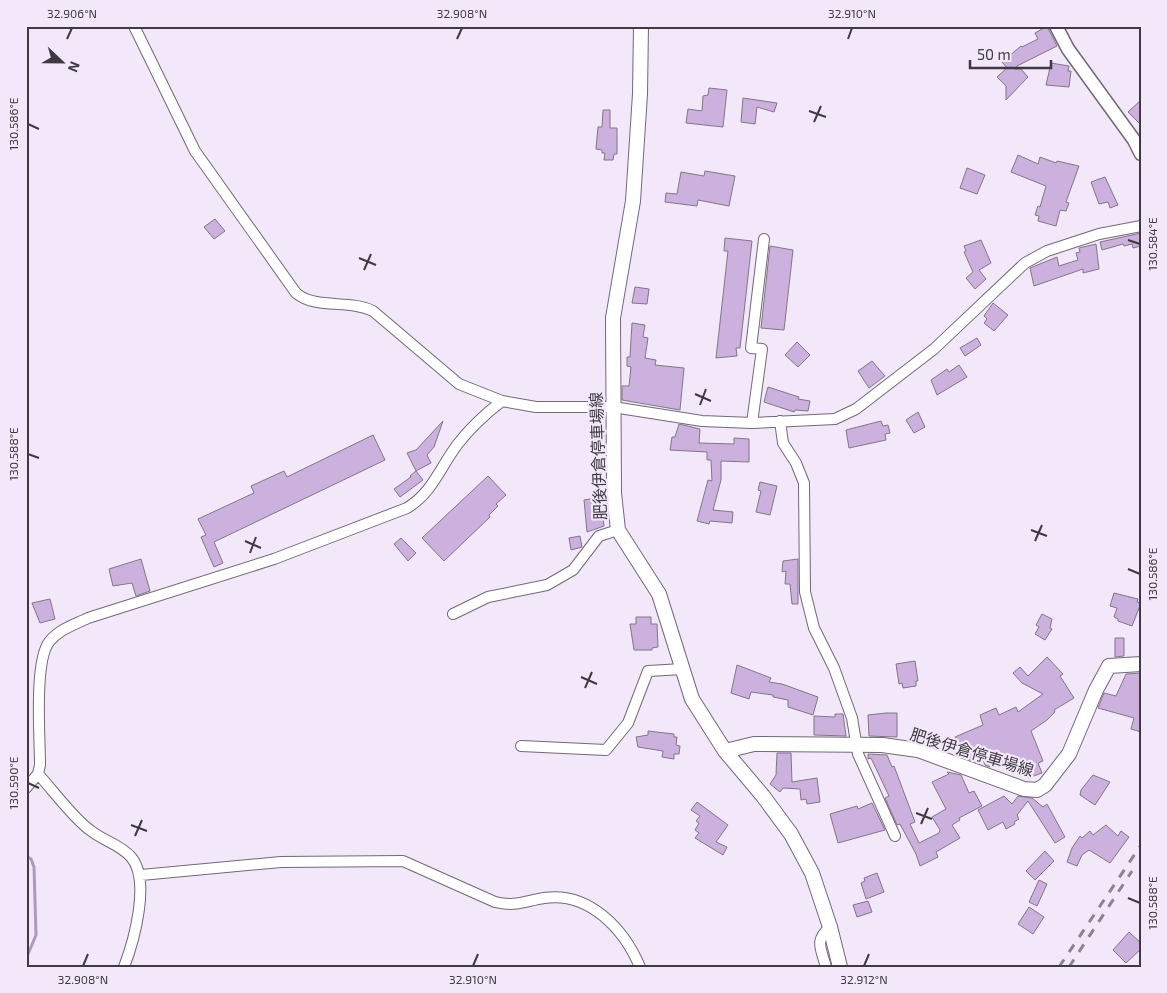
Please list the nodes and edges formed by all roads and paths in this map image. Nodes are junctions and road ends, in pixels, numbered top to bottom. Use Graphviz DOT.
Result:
graph roads {
  1 [pos="134,26"];
  2 [pos="641,26"];
  3 [pos="1056,26"];
  4 [pos="1141,154"];
  5 [pos="1141,226"];
  6 [pos="764,239"];
  7 [pos="502,402"];
  8 [pos="613,407"];
  9 [pos="780,421"];
  10 [pos="752,423"];
  11 [pos="618,530"];
  12 [pos="453,614"];
  13 [pos="1141,664"];
  14 [pos="683,669"];
  15 [pos="854,745"];
  16 [pos="521,746"];
  17 [pos="725,752"];
  18 [pos="38,774"];
  19 [pos="26,788"];
  20 [pos="895,836"];
  21 [pos="141,875"];
  22 [pos="830,927"];
  23 [pos="124,967"];
  24 [pos="640,967"];
  25 [pos="826,967"];
  26 [pos="840,967"];
  1 -- 7 [label="street"];
  2 -- 8 [label="main road, 肥後伊倉停車場線"];
  3 -- 4 [label="street"];
  5 -- 9 [label="street"];
  6 -- 10 [label="street"];
  7 -- 8 [label="street"];
  7 -- 18 [label="street"];
  8 -- 10 [label="street"];
  8 -- 11 [label="main road, 肥後伊倉停車場線"];
  9 -- 10 [label="street"];
  9 -- 15 [label="street"];
  11 -- 12 [label="street"];
  11 -- 14 [label="main road, 肥後伊倉停車場線"];
  13 -- 15 [label="main road, 肥後伊倉停車場線"];
  14 -- 16 [label="street"];
  14 -- 17 [label="main road, 肥後伊倉停車場線"];
  15 -- 17 [label="main road, 肥後伊倉停車場線"];
  15 -- 20 [label="street"];
  17 -- 22 [label="main road"];
  18 -- 19 [label="street"];
  18 -- 21 [label="street"];
  21 -- 23 [label="street"];
  21 -- 24 [label="street"];
  22 -- 25 [label="street"];
  22 -- 26 [label="main road"];
}
